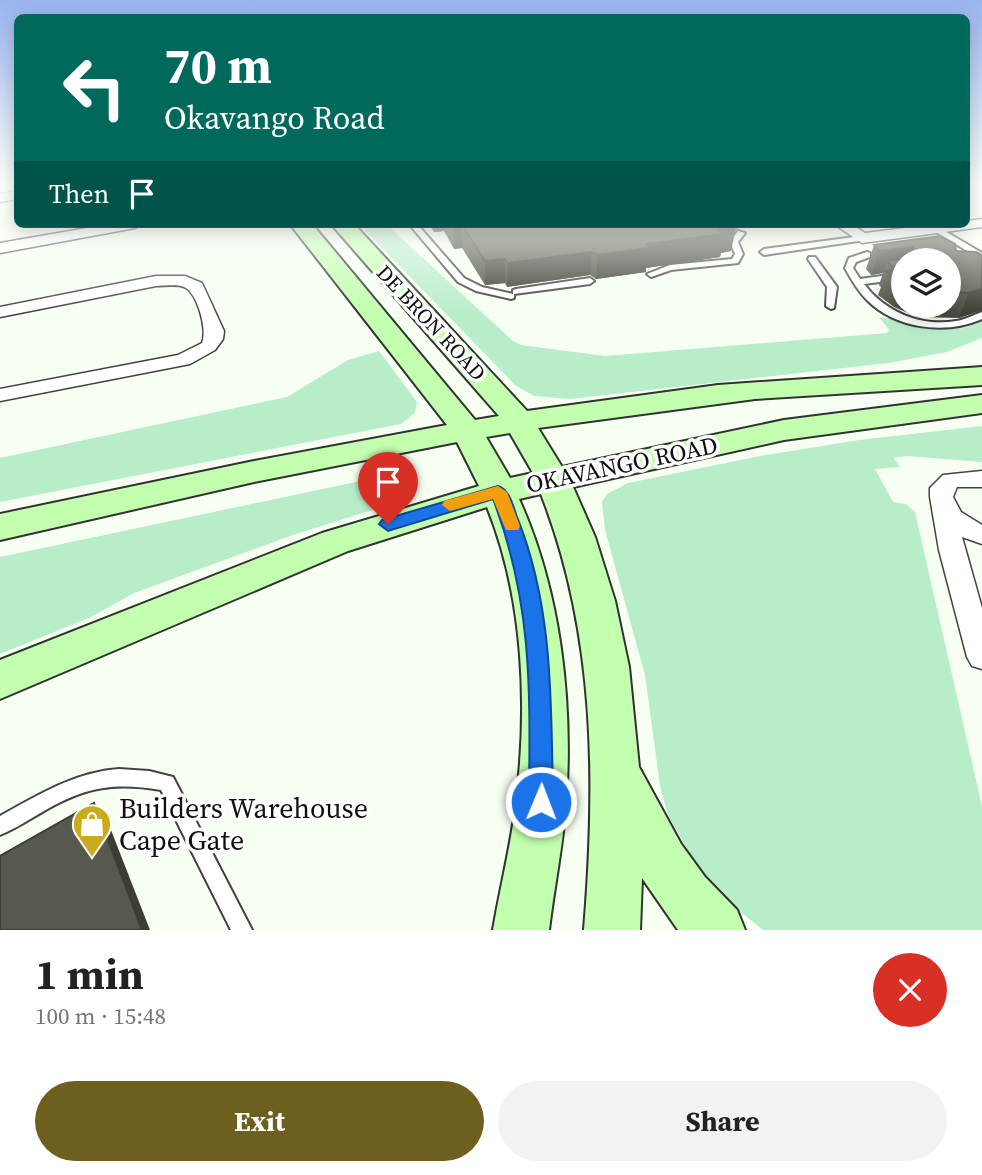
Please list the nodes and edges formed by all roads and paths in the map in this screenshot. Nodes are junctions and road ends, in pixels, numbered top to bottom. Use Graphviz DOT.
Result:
graph roads {
  1 [pos="112,228"];
  2 [pos="304,228"];
  3 [pos="346,228"];
  4 [pos="416,228"];
  5 [pos="847,228"];
  6 [pos="925,228"];
  7 [pos="933,228"];
  8 [pos="741,233"];
  9 [pos="862,238"];
  10 [pos="0,248"];
  11 [pos="764,252"];
  12 [pos="867,255"];
  13 [pos="982,257"];
  14 [pos="812,259"];
  15 [pos="651,274"];
  16 [pos="891,278"];
  17 [pos="590,281"];
  18 [pos="858,282"];
  19 [pos="831,306"];
  20 [pos="0,312"];
  21 [pos="982,316"];
  22 [pos="982,351"];
  23 [pos="982,376"];
  24 [pos="0,395"];
  25 [pos="684,397"];
  26 [pos="982,404"];
  27 [pos="520,423"];
  28 [pos="468,432"];
  29 [pos="553,478"];
  30 [pos="982,479"];
  31 [pos="498,492"];
  32 [pos="946,512"];
  33 [pos="0,527"];
  34 [pos="982,535"];
  35 [pos="982,657"];
  36 [pos="0,680"];
  37 [pos="618,772"];
  38 [pos="0,826"];
  39 [pos="242,930"];
  40 [pos="521,930"];
  41 [pos="612,930"];
  42 [pos="717,930"];
  1 -- 10 [label="street"];
  2 -- 28 [label="street, DE BRON ROAD"];
  3 -- 27 [label="street, DE BRON ROAD"];
  4 -- 17 [label="lane"];
  5 -- 9 [label="street"];
  6 -- 9 [label="street"];
  7 -- 13 [label="lane"];
  8 -- 15 [label="lane"];
  9 -- 11 [label="lane"];
  12 -- 18 [label="lane"];
  14 -- 19 [label="lane"];
  16 -- 18 [label="lane"];
  18 -- 21 [label="lane"];
  20 -- 24 [label="street"];
  22 -- 25 [label="main road"];
  23 -- 25 [label="street, OKAVANGO ROAD"];
  25 -- 27 [label="street, OKAVANGO ROAD"];
  26 -- 29 [label="street, OKAVANGO ROAD"];
  27 -- 28 [label="street, OKAVANGO ROAD"];
  27 -- 29 [label="street, DE BRON ROAD"];
  28 -- 31 [label="street, DE BRON ROAD"];
  28 -- 33 [label="street, OKAVANGO ROAD"];
  29 -- 31 [label="street, OKAVANGO ROAD"];
  29 -- 37 [label="street, DE BRON ROAD"];
  30 -- 32 [label="street"];
  31 -- 36 [label="street, OKAVANGO ROAD"];
  31 -- 40 [label="street, DE BRON ROAD"];
  32 -- 34 [label="street"];
  32 -- 35 [label="street"];
  37 -- 41 [label="street"];
  37 -- 42 [label="street"];
  38 -- 39 [label="lane"];
}
